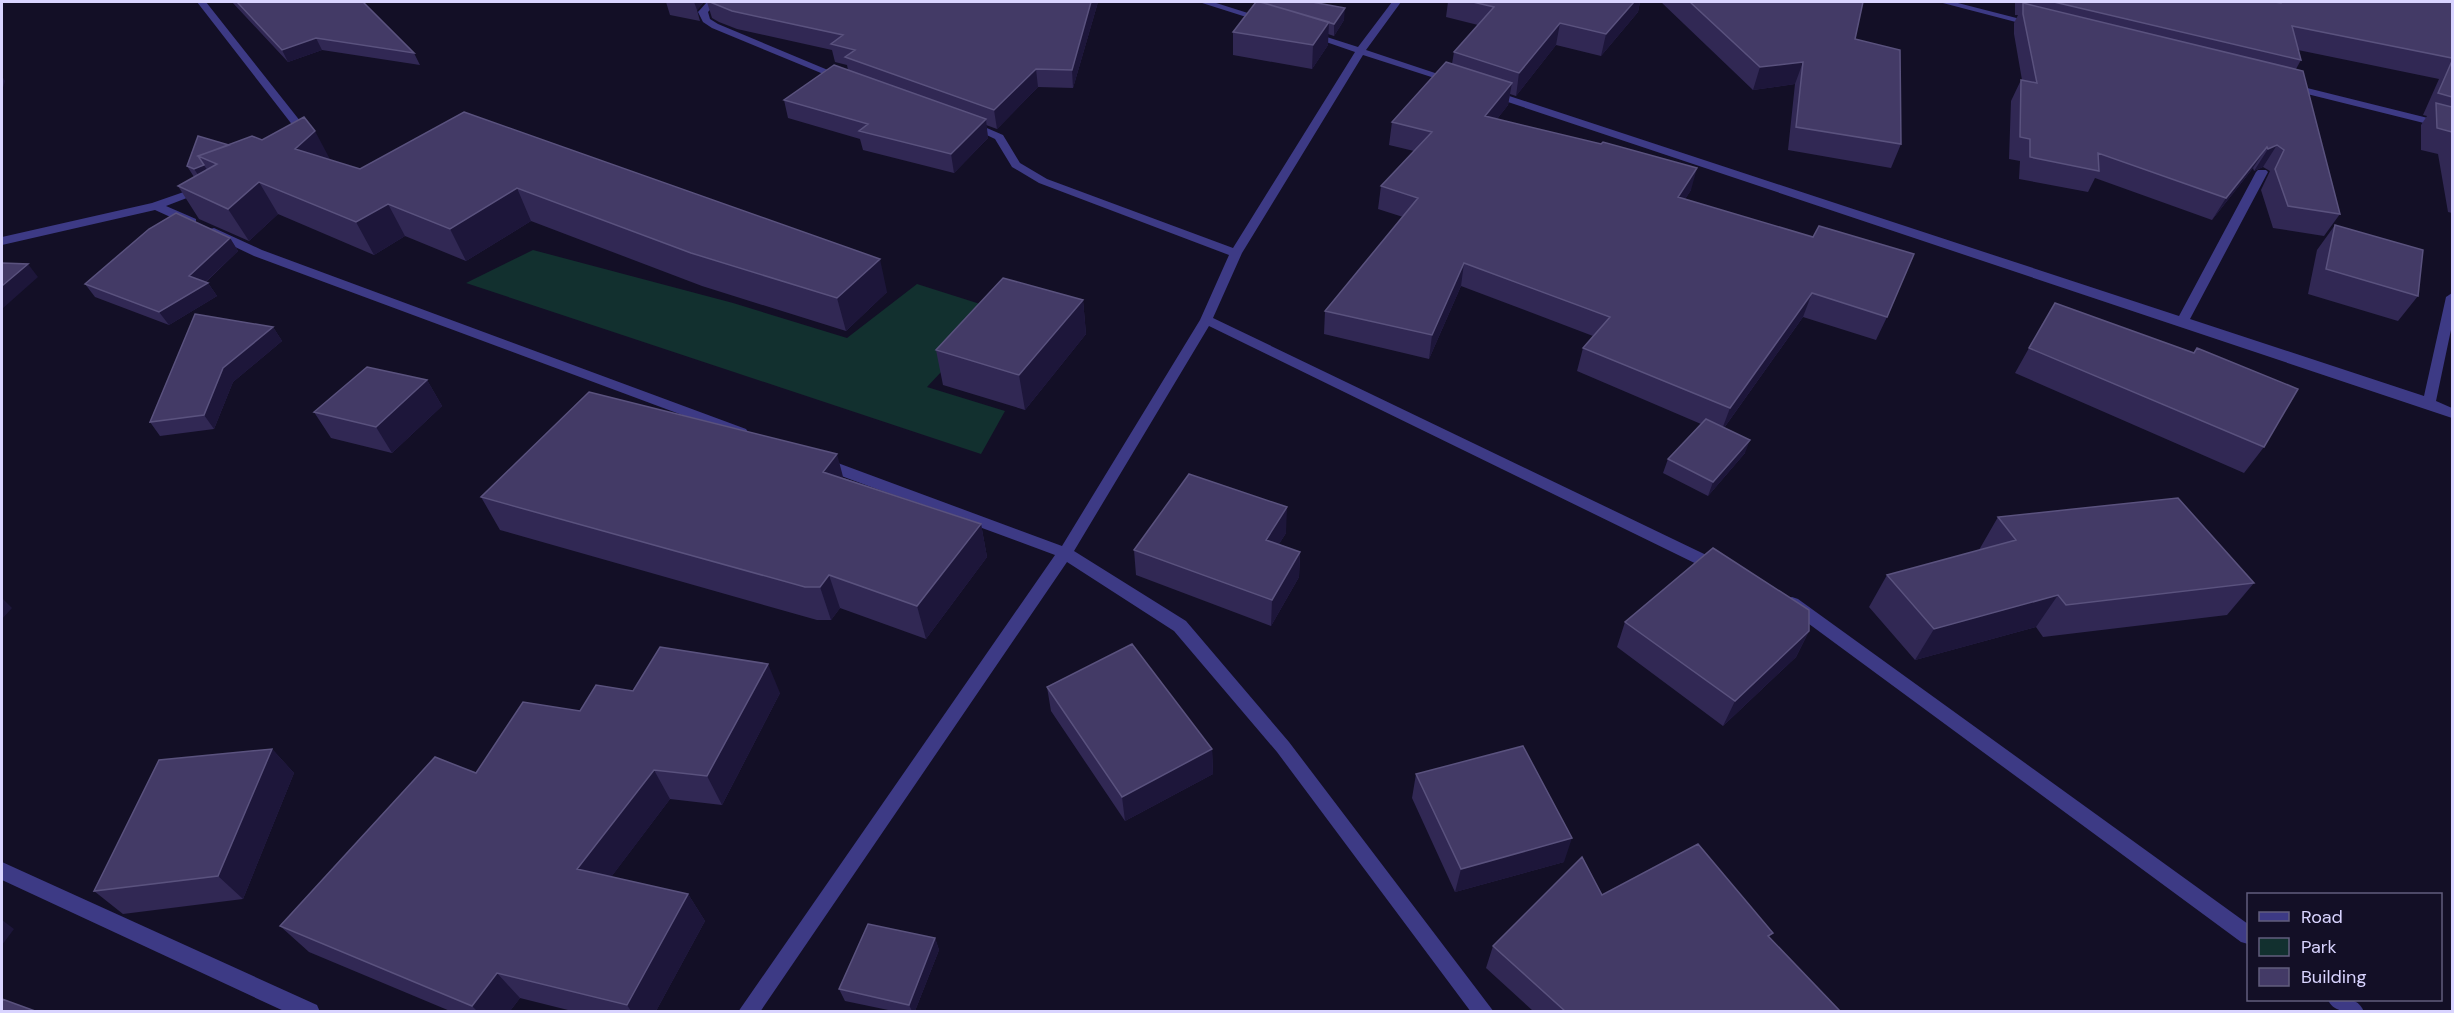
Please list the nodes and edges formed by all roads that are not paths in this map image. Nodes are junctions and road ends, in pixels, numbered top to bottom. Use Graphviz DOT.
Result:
graph roads {
  1 [pos="201,2"];
  2 [pos="712,2"];
  3 [pos="1204,2"];
  4 [pos="1396,2"];
  5 [pos="1944,2"];
  6 [pos="1271,22"];
  7 [pos="2048,27"];
  8 [pos="1293,29"];
  9 [pos="1361,50"];
  10 [pos="852,82"];
  11 [pos="2279,84"];
  12 [pos="963,122"];
  13 [pos="2452,127"];
  14 [pos="299,145"];
  15 [pos="2262,172"];
  16 [pos="208,186"];
  17 [pos="156,206"];
  18 [pos="2,241"];
  19 [pos="1236,253"];
  20 [pos="2452,297"];
  21 [pos="1206,320"];
  22 [pos="2182,322"];
  23 [pos="2429,403"];
  24 [pos="2452,413"];
  25 [pos="753,437"];
  26 [pos="809,458"];
  27 [pos="1065,553"];
  28 [pos="1730,573"];
  29 [pos="1773,594"];
  30 [pos="2,871"];
  31 [pos="2247,934"];
  32 [pos="2341,1001"];
  33 [pos="310,1011"];
  34 [pos="748,1011"];
  35 [pos="1484,1011"];
  36 [pos="2354,1011"];
  1 -- 14 [label="street"];
  2 -- 10 [label="street"];
  3 -- 6 [label="street"];
  4 -- 9 [label="street"];
  5 -- 7 [label="street"];
  8 -- 9 [label="street"];
  9 -- 19 [label="street"];
  9 -- 22 [label="street"];
  11 -- 13 [label="street"];
  12 -- 19 [label="street"];
  15 -- 22 [label="street"];
  16 -- 17 [label="street"];
  17 -- 18 [label="street"];
  17 -- 25 [label="street"];
  19 -- 21 [label="street"];
  20 -- 23 [label="street"];
  21 -- 27 [label="street"];
  21 -- 28 [label="street"];
  22 -- 23 [label="street"];
  23 -- 24 [label="street"];
  26 -- 27 [label="street"];
  27 -- 34 [label="street"];
  27 -- 35 [label="street"];
  29 -- 31 [label="street"];
  30 -- 33 [label="street"];
  32 -- 36 [label="street"];
}
